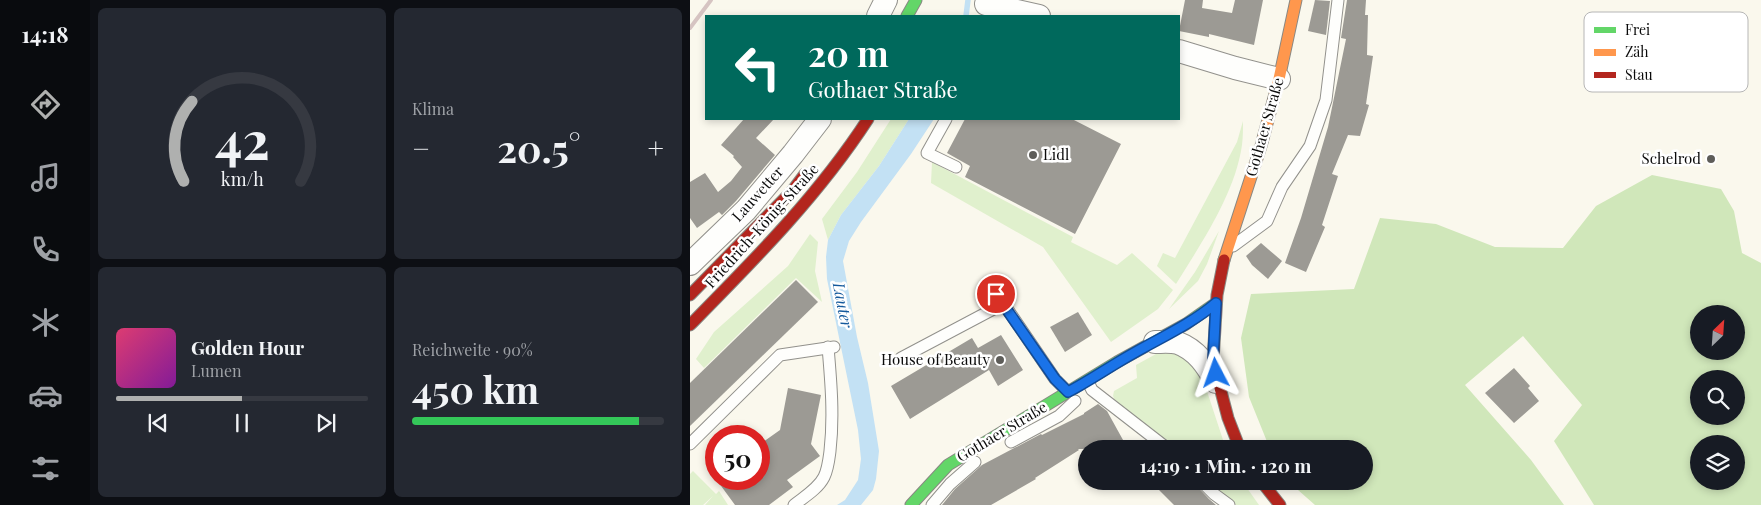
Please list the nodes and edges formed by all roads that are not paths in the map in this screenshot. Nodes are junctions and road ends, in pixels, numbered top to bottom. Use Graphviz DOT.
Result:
graph roads {
  1 [pos="869,0"];
  2 [pos="886,0"];
  3 [pos="916,0"];
  4 [pos="1296,0"];
  5 [pos="1338,0"];
  6 [pos="995,7"];
  7 [pos="868,15"];
  8 [pos="878,15"];
  9 [pos="908,15"];
  10 [pos="1034,15"];
  11 [pos="1180,51"];
  12 [pos="1279,79"];
  13 [pos="819,120"];
  14 [pos="867,120"];
  15 [pos="945,120"];
  16 [pos="956,167"];
  17 [pos="810,168"];
  18 [pos="1225,252"];
  19 [pos="690,264"];
  20 [pos="996,294"];
  21 [pos="690,295"];
  22 [pos="1216,303"];
  23 [pos="1003,304"];
  24 [pos="690,325"];
  25 [pos="1155,342"];
  26 [pos="901,358"];
  27 [pos="1218,385"];
  28 [pos="1090,386"];
  29 [pos="1064,395"];
  30 [pos="1157,440"];
  31 [pos="1237,440"];
  32 [pos="690,444"];
  33 [pos="1001,448"];
  34 [pos="984,457"];
  35 [pos="1210,490"];
  36 [pos="1268,490"];
  37 [pos="794,505"];
  38 [pos="911,505"];
  39 [pos="932,505"];
  40 [pos="1229,505"];
  41 [pos="1280,505"];
  1 -- 7 [label="street"];
  2 -- 8 [label="street"];
  3 -- 9 [label="main road"];
  4 -- 12 [label="main road, Gothaer Straße"];
  5 -- 18 [label="lane"];
  6 -- 10 [label="street"];
  11 -- 12 [label="street"];
  12 -- 18 [label="main road, Gothaer Straße"];
  13 -- 19 [label="street, Lauwetter"];
  14 -- 24 [label="main road, Friedrich-König-Straße"];
  15 -- 16 [label="lane"];
  17 -- 21 [label="main road, Friedrich-König-Straße"];
  18 -- 22 [label="main road, Gothaer Straße"];
  20 -- 23 [label="lane"];
  22 -- 25 [label="main road, Gothaer Straße"];
  22 -- 27 [label="main road"];
  23 -- 26 [label="lane"];
  23 -- 29 [label="lane"];
  25 -- 27 [label="street"];
  25 -- 28 [label="main road, Gothaer Straße"];
  27 -- 31 [label="main road"];
  28 -- 29 [label="main road, Gothaer Straße"];
  28 -- 30 [label="lane"];
  28 -- 33 [label="lane"];
  29 -- 38 [label="main road, Gothaer Straße"];
  32 -- 37 [label="lane"];
  34 -- 39 [label="lane"];
  35 -- 40 [label="lane"];
  36 -- 41 [label="main road"];
}
